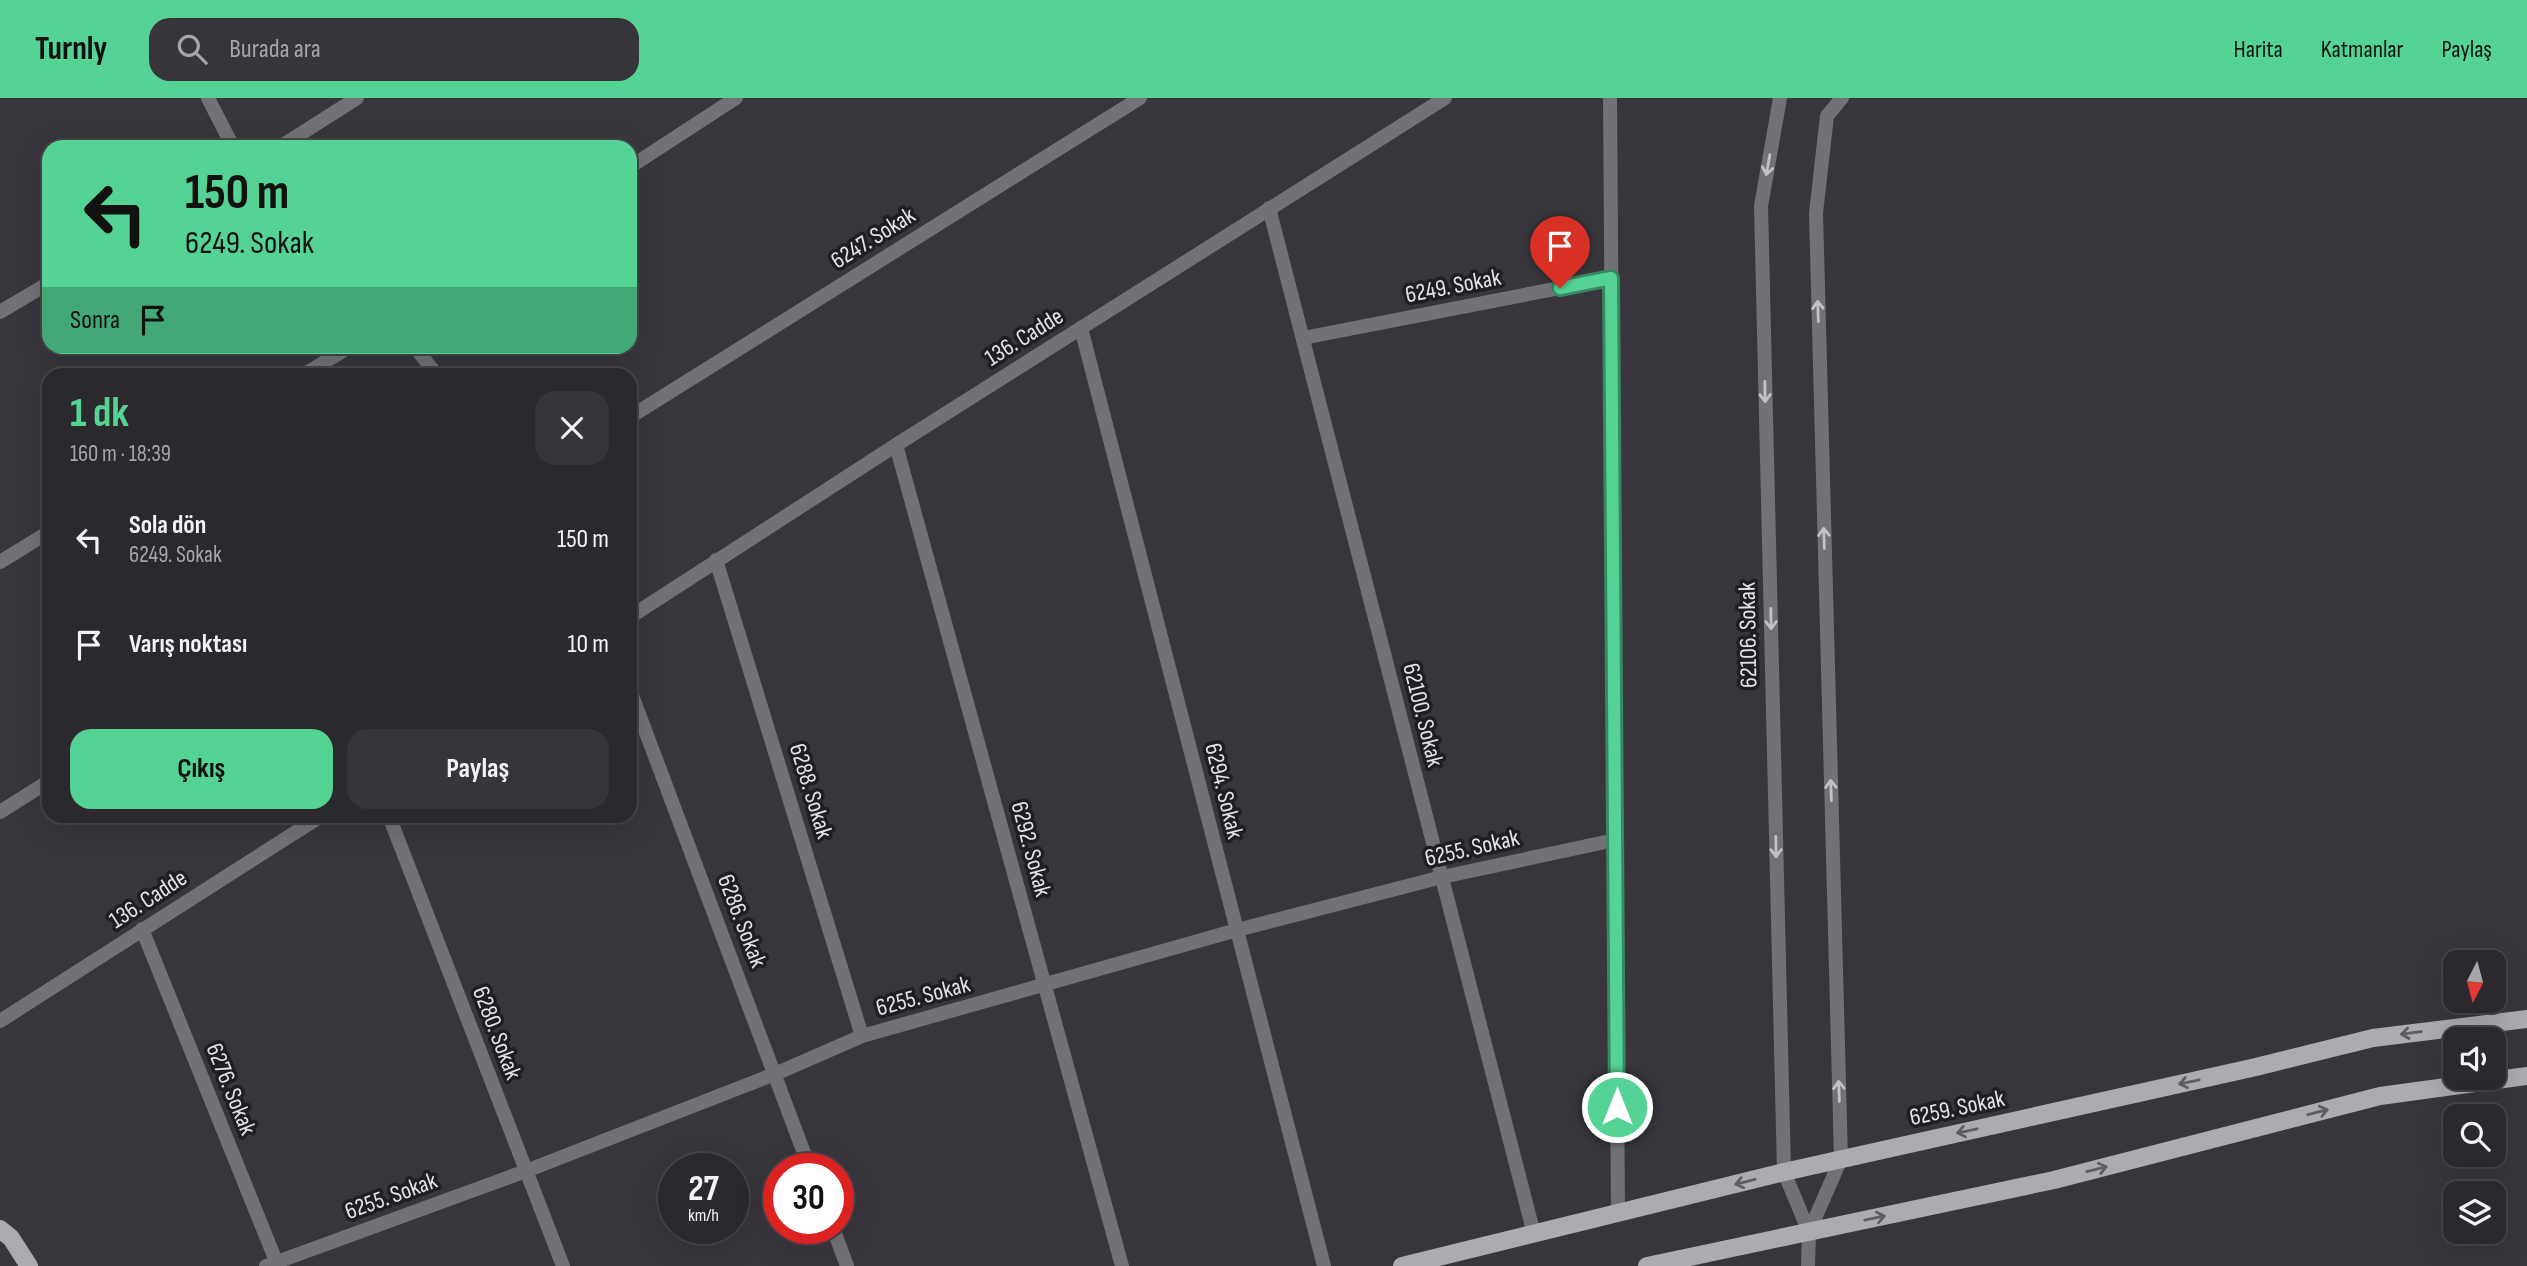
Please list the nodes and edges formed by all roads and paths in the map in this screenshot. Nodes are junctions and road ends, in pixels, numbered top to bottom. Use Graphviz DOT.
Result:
graph roads {
  1 [pos="208,98"];
  2 [pos="357,98"];
  3 [pos="736,98"];
  4 [pos="1140,98"];
  5 [pos="1445,98"];
  6 [pos="1610,98"];
  7 [pos="1780,98"];
  8 [pos="1842,98"];
  9 [pos="229,140"];
  10 [pos="291,140"];
  11 [pos="637,162"];
  12 [pos="1269,208"];
  13 [pos="1611,278"];
  14 [pos="42,287"];
  15 [pos="0,312"];
  16 [pos="1081,328"];
  17 [pos="1303,338"];
  18 [pos="338,354"];
  19 [pos="420,354"];
  20 [pos="315,368"];
  21 [pos="431,368"];
  22 [pos="637,414"];
  23 [pos="896,445"];
  24 [pos="42,536"];
  25 [pos="716,560"];
  26 [pos="0,562"];
  27 [pos="637,612"];
  28 [pos="637,709"];
  29 [pos="42,785"];
  30 [pos="0,812"];
  31 [pos="310,823"];
  32 [pos="393,823"];
  33 [pos="1615,839"];
  34 [pos="1442,877"];
  35 [pos="142,929"];
  36 [pos="1237,930"];
  37 [pos="1045,986"];
  38 [pos="2527,1019"];
  39 [pos="0,1021"];
  40 [pos="862,1036"];
  41 [pos="775,1074"];
  42 [pos="2527,1076"];
  43 [pos="804,1153"];
  44 [pos="1841,1159"];
  45 [pos="526,1171"];
  46 [pos="1784,1172"];
  47 [pos="1618,1214"];
  48 [pos="0,1229"];
  49 [pos="1808,1232"];
  50 [pos="1534,1234"];
  51 [pos="839,1244"];
  52 [pos="273,1265"];
  53 [pos="29,1266"];
  54 [pos="562,1266"];
  55 [pos="847,1266"];
  56 [pos="1122,1266"];
  57 [pos="1324,1266"];
  58 [pos="1402,1266"];
  59 [pos="1647,1266"];
  60 [pos="1808,1266"];
  1 -- 9 [label="street"];
  2 -- 10 [label="street"];
  3 -- 11 [label="street"];
  4 -- 22 [label="street, 6247. Sokak"];
  5 -- 12 [label="street, 136. Cadde"];
  6 -- 13 [label="street"];
  7 -- 46 [label="street, 62106. Sokak, one-way"];
  44 -- 8 [label="street, one-way"];
  12 -- 16 [label="street, 136. Cadde"];
  12 -- 17 [label="street, 62100. Sokak"];
  13 -- 17 [label="street, 6249. Sokak"];
  13 -- 33 [label="street"];
  14 -- 15 [label="street"];
  16 -- 23 [label="street, 136. Cadde"];
  16 -- 36 [label="street, 6294. Sokak"];
  17 -- 34 [label="street, 62100. Sokak"];
  18 -- 20 [label="street"];
  19 -- 21 [label="street"];
  23 -- 25 [label="street, 136. Cadde"];
  23 -- 37 [label="street, 6292. Sokak"];
  24 -- 26 [label="street"];
  25 -- 27 [label="street, 136. Cadde"];
  25 -- 40 [label="street, 6288. Sokak"];
  28 -- 41 [label="street, 6286. Sokak"];
  29 -- 30 [label="street"];
  31 -- 35 [label="street, 136. Cadde"];
  32 -- 45 [label="street, 6280. Sokak"];
  33 -- 34 [label="street, 6255. Sokak"];
  33 -- 47 [label="street"];
  34 -- 36 [label="street, 6255. Sokak"];
  34 -- 50 [label="street, 62100. Sokak"];
  35 -- 39 [label="street, 136. Cadde"];
  35 -- 52 [label="street, 6276. Sokak"];
  36 -- 37 [label="street, 6255. Sokak"];
  36 -- 57 [label="street, 6294. Sokak"];
  37 -- 40 [label="street, 6255. Sokak"];
  37 -- 56 [label="street, 6292. Sokak"];
  38 -- 44 [label="main road, 6259. Sokak, one-way"];
  40 -- 41 [label="street, 6255. Sokak"];
  41 -- 43 [label="street, 6286. Sokak"];
  41 -- 45 [label="street, 6255. Sokak"];
  49 -- 42 [label="main road, one-way"];
  44 -- 46 [label="main road, 6259. Sokak"];
  44 -- 49 [label="street"];
  45 -- 52 [label="street, 6255. Sokak"];
  45 -- 54 [label="street, 6280. Sokak"];
  46 -- 47 [label="main road, 6259. Sokak, one-way"];
  46 -- 49 [label="street"];
  47 -- 50 [label="main road, 6259. Sokak"];
  48 -- 53 [label="main road"];
  49 -- 59 [label="main road"];
  49 -- 60 [label="street"];
  50 -- 58 [label="main road, 6259. Sokak"];
  51 -- 55 [label="street"];
}
